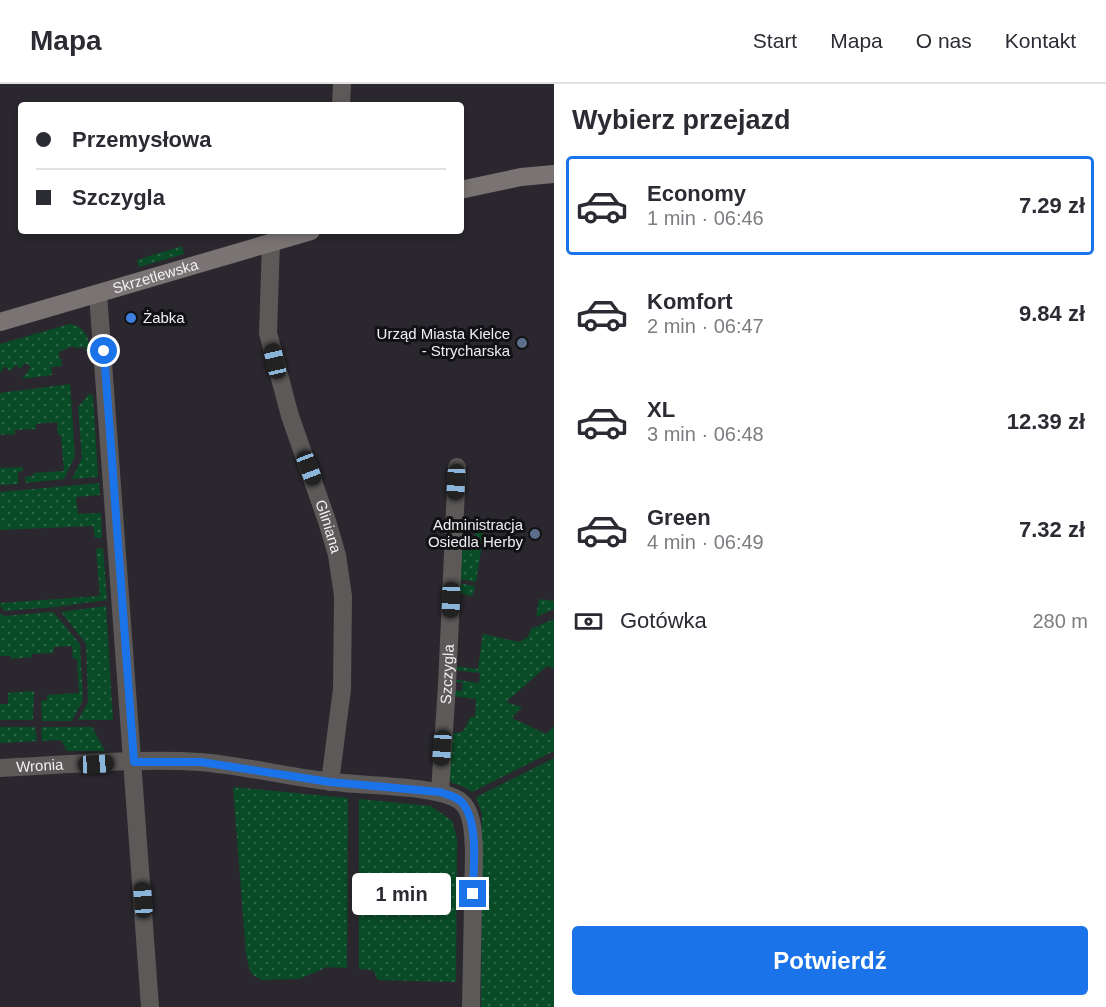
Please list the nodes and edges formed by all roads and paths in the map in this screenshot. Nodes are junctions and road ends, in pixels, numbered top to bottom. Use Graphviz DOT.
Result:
graph roads {
  1 [pos="342,84"];
  2 [pos="341,102"];
  3 [pos="554,174"];
  4 [pos="464,188"];
  5 [pos="300,234"];
  6 [pos="271,242"];
  7 [pos="98,294"];
  8 [pos="0,322"];
  9 [pos="457,467"];
  10 [pos="134,762"];
  11 [pos="0,768"];
  12 [pos="330,782"];
  13 [pos="440,792"];
  14 [pos="150,1007"];
  15 [pos="471,1007"];
  1 -- 2 [label="street"];
  3 -- 4 [label="street"];
  5 -- 6 [label="street, Skrzetlewska"];
  6 -- 7 [label="street, Skrzetlewska"];
  6 -- 12 [label="street, Gliniana"];
  7 -- 8 [label="street, Skrzetlewska"];
  7 -- 10 [label="street"];
  9 -- 13 [label="street, Szczygla"];
  10 -- 11 [label="street, Wronia"];
  10 -- 12 [label="street, Wronia"];
  10 -- 14 [label="street"];
  12 -- 13 [label="street, Wronia"];
  13 -- 15 [label="street"];
}
